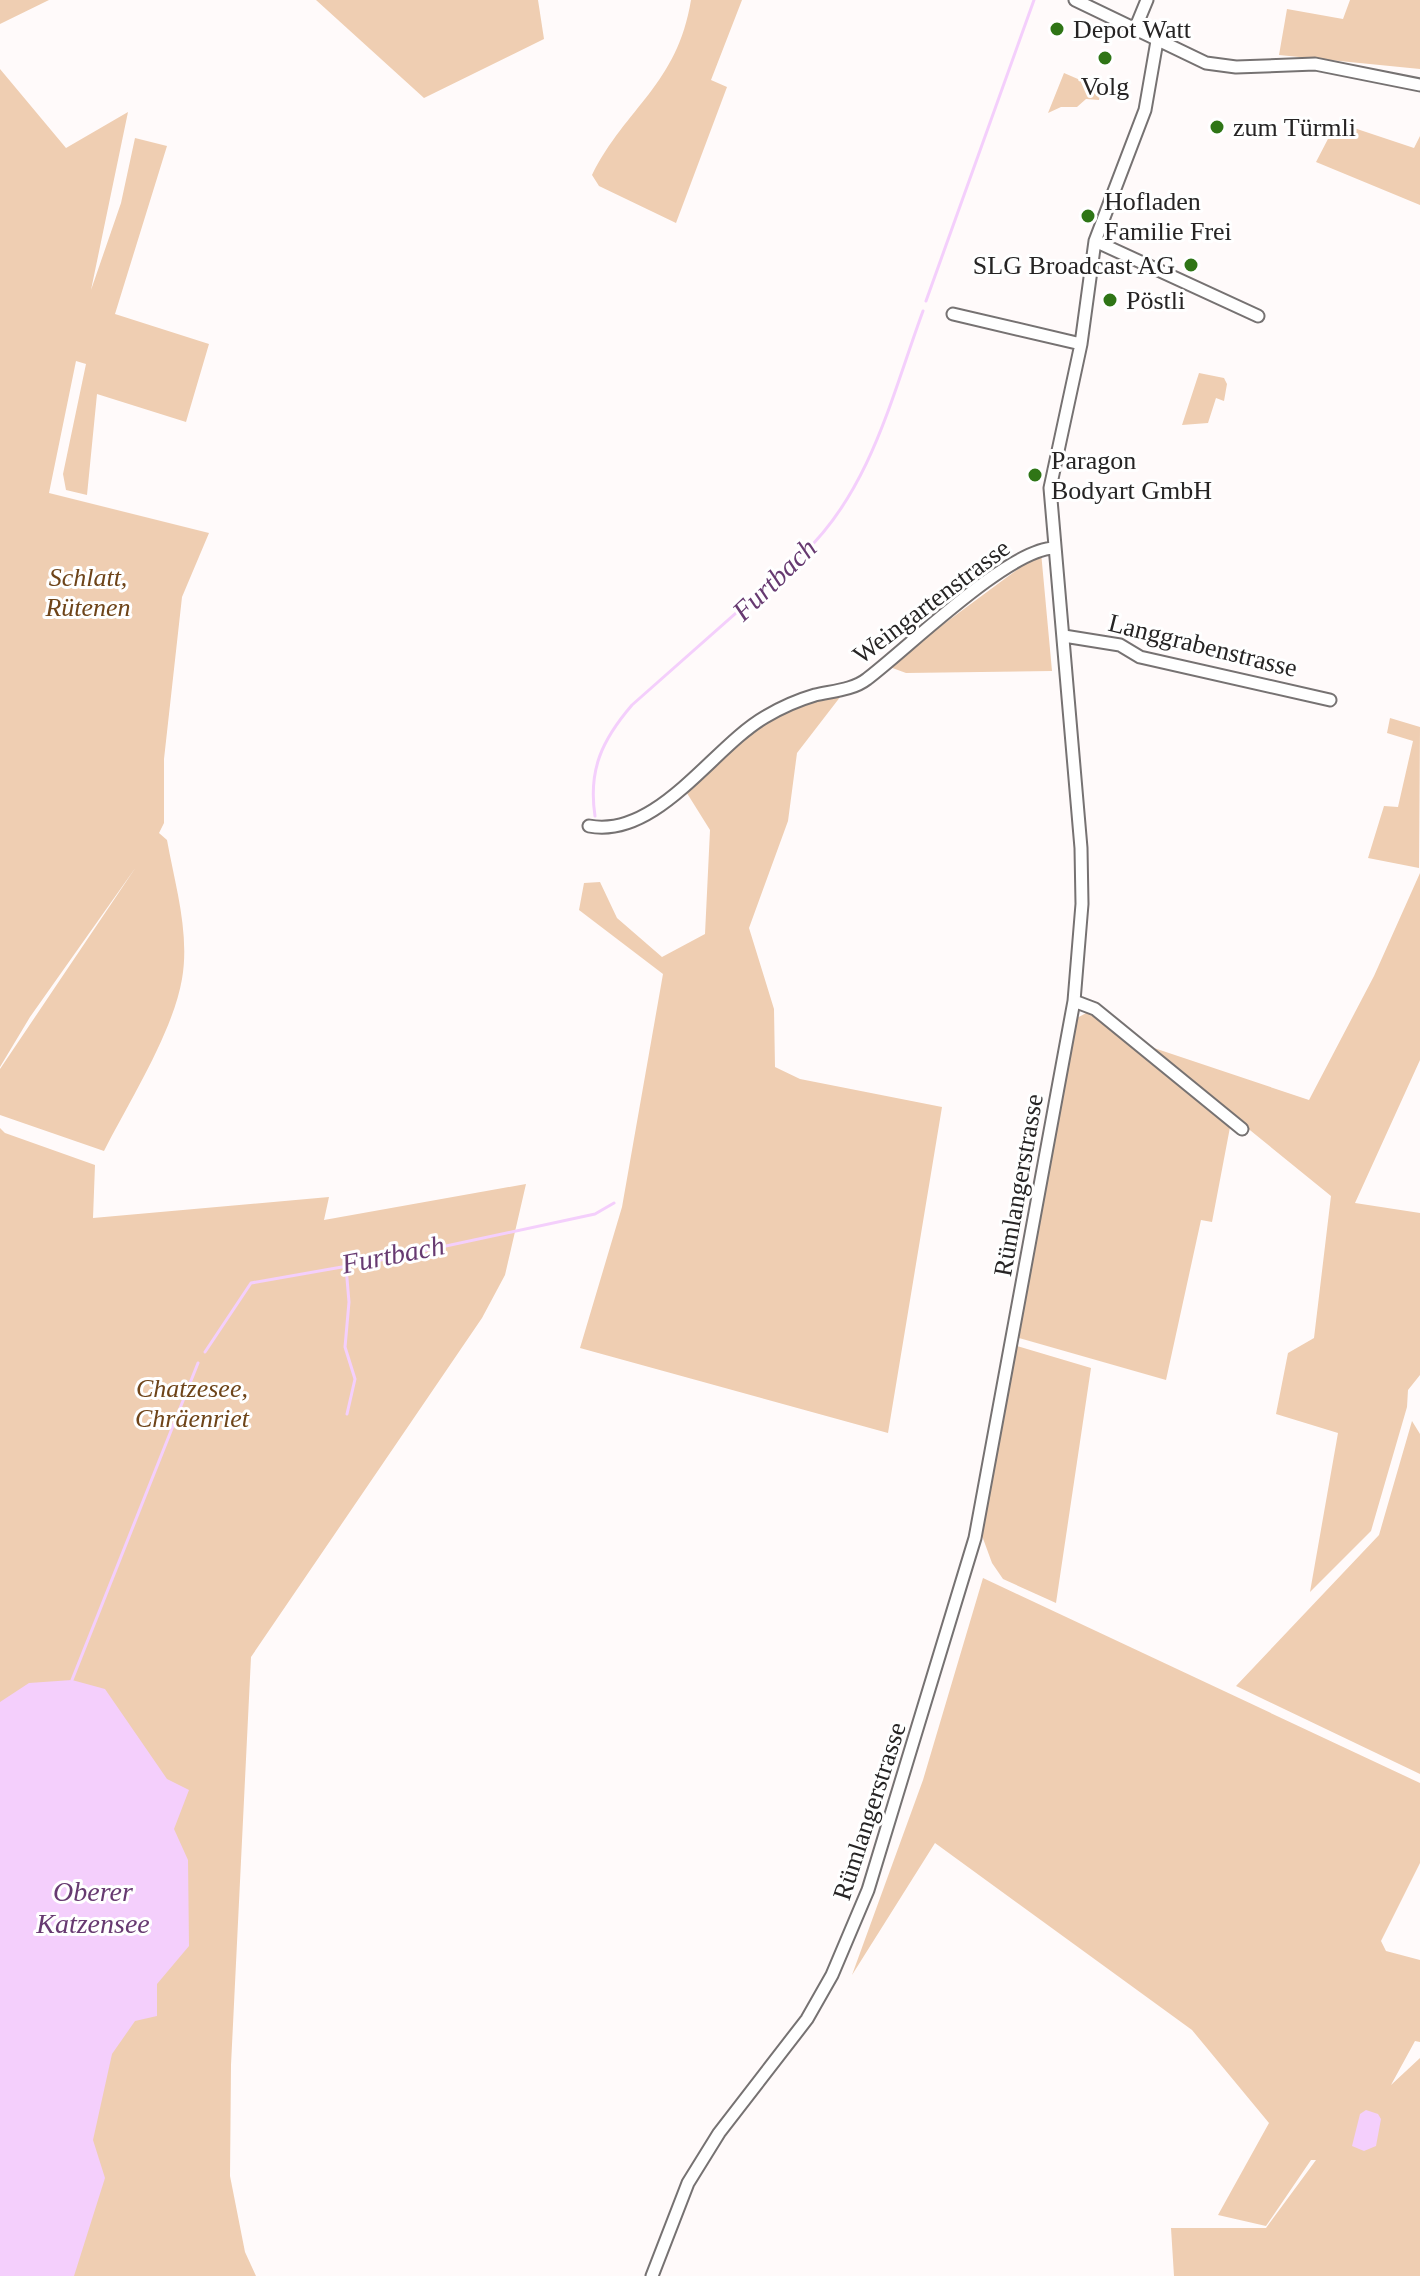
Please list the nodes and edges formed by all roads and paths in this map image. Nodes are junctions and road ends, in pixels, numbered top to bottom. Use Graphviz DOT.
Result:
graph roads {
  1 [pos="1075,0"];
  2 [pos="1147,0"];
  3 [pos="1135,29"];
  4 [pos="1157,41"];
  5 [pos="1420,85"];
  6 [pos="1095,241"];
  7 [pos="953,314"];
  8 [pos="1258,316"];
  9 [pos="1081,344"];
  10 [pos="1054,548"];
  11 [pos="1064,636"];
  12 [pos="1330,700"];
  13 [pos="589,826"];
  14 [pos="1074,1001"];
  15 [pos="1242,1129"];
  16 [pos="652,2276"];
  1 -- 3 [label="street"];
  2 -- 3 [label="street"];
  3 -- 4 [label="street"];
  4 -- 5 [label="street"];
  4 -- 6 [label="street, Rümlangerstrasse"];
  6 -- 8 [label="street"];
  6 -- 9 [label="street, Rümlangerstrasse"];
  7 -- 9 [label="street"];
  9 -- 10 [label="street, Rümlangerstrasse"];
  10 -- 11 [label="street, Rümlangerstrasse"];
  10 -- 13 [label="street, Weingartenstrasse"];
  11 -- 12 [label="street, Langgrabenstrasse"];
  11 -- 14 [label="street, Rümlangerstrasse"];
  14 -- 15 [label="street"];
  14 -- 16 [label="street, Rümlangerstrasse"];
}
